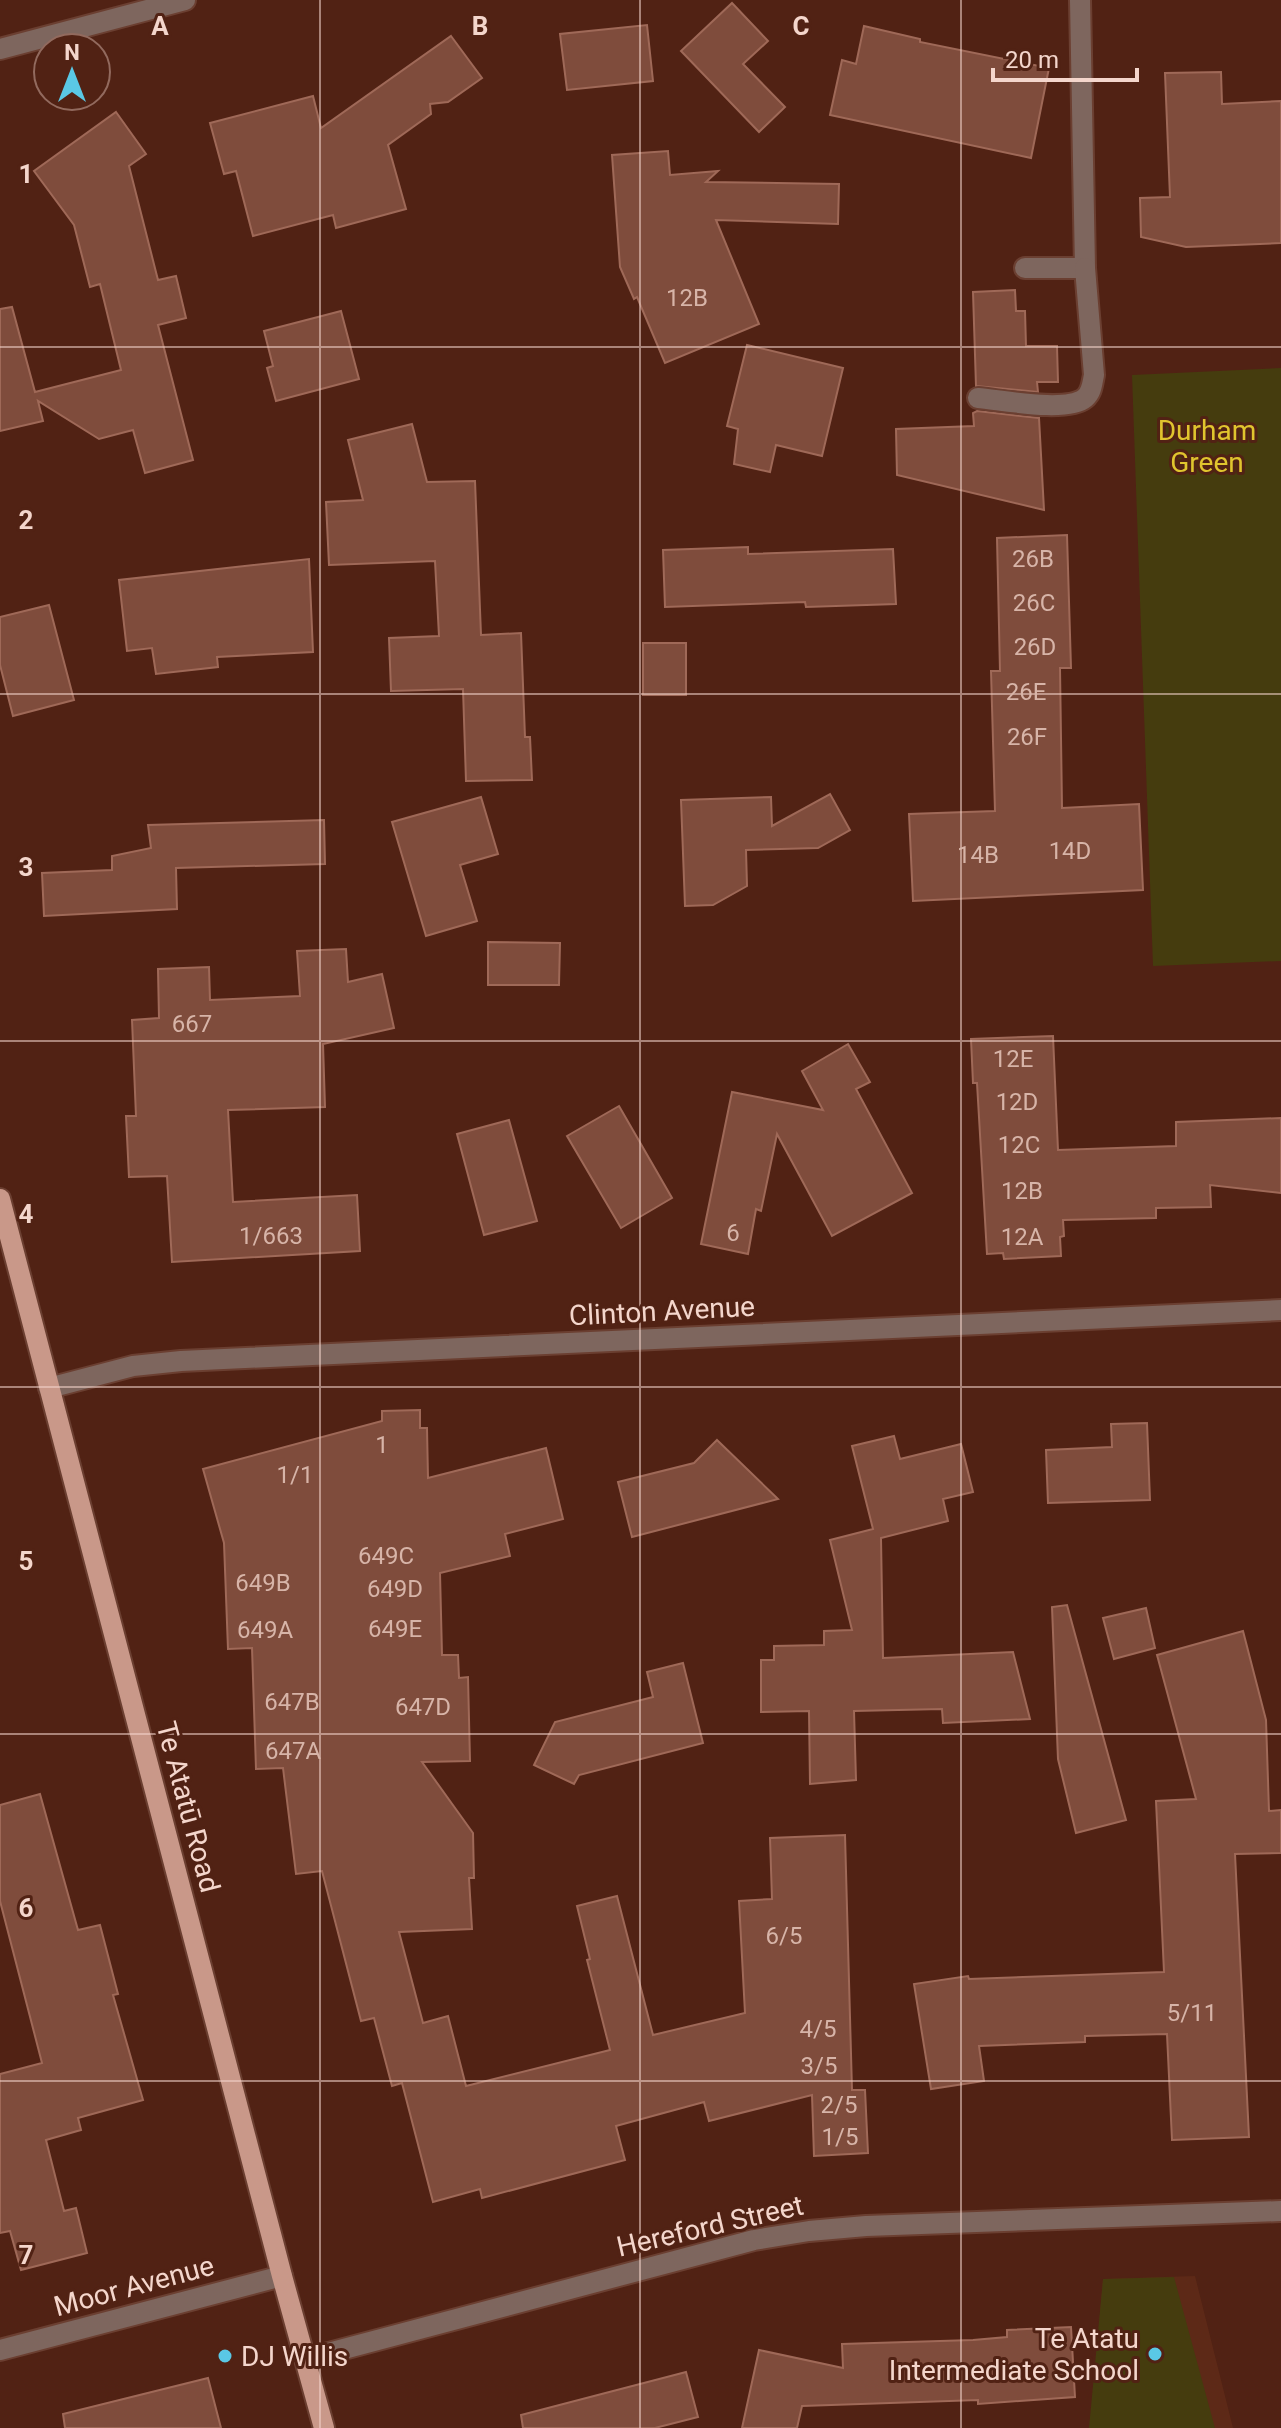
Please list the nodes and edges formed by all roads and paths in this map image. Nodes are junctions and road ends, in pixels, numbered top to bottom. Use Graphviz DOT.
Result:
graph roads {
  1 [pos="185,0"];
  2 [pos="1080,0"];
  3 [pos="0,49"];
  4 [pos="1025,268"];
  5 [pos="1085,268"];
  6 [pos="978,398"];
  7 [pos="0,1199"];
  8 [pos="1281,1310"];
  9 [pos="49,1388"];
  10 [pos="1281,2211"];
  11 [pos="282,2276"];
  12 [pos="0,2350"];
  13 [pos="306,2359"];
  14 [pos="324,2428"];
  1 -- 3 [label="street"];
  2 -- 5 [label="street"];
  4 -- 5 [label="street"];
  5 -- 6 [label="street"];
  7 -- 9 [label="main road, Te Atatū Road"];
  8 -- 9 [label="street, Clinton Avenue"];
  9 -- 11 [label="main road, Te Atatū Road"];
  10 -- 13 [label="street, Hereford Street"];
  11 -- 12 [label="street, Moor Avenue"];
  11 -- 13 [label="main road, Te Atatū Road"];
  13 -- 14 [label="main road, Te Atatū Road"];
}
